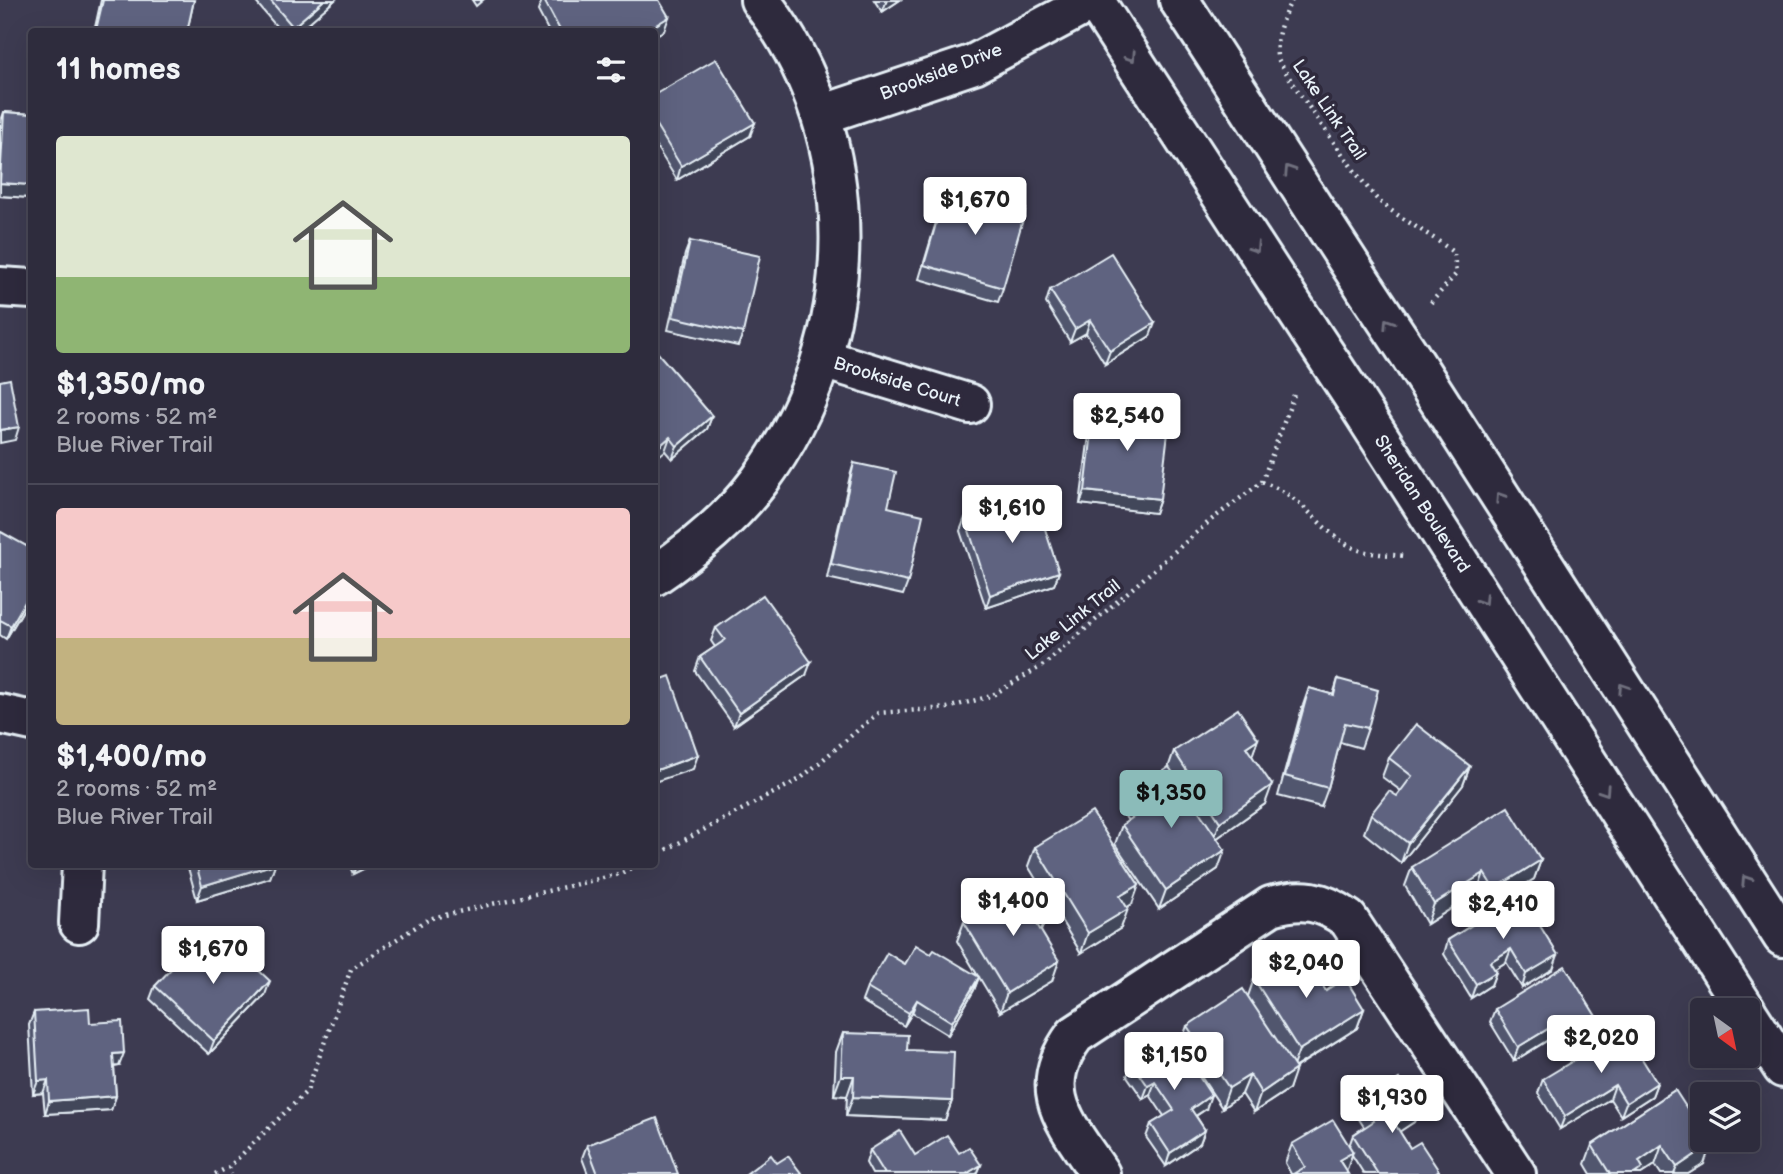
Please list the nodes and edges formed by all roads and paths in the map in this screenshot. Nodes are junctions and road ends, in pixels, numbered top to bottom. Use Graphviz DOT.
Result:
graph roads {
  1 [pos="760,0"];
  2 [pos="1094,0"];
  3 [pos="1179,0"];
  4 [pos="1292,0"];
  5 [pos="821,115"];
  6 [pos="0,287"];
  7 [pos="28,289"];
  8 [pos="1428,306"];
  9 [pos="823,359"];
  10 [pos="1294,395"];
  11 [pos="970,404"];
  12 [pos="1262,482"];
  13 [pos="1405,556"];
  14 [pos="658,573"];
  15 [pos="0,714"];
  16 [pos="28,720"];
  17 [pos="658,854"];
  18 [pos="82,868"];
  19 [pos="631,868"];
  20 [pos="79,923"];
  21 [pos="1783,937"];
  22 [pos="1738,998"];
  23 [pos="1760,1032"];
  24 [pos="1783,1068"];
  25 [pos="229,1167"];
  26 [pos="215,1174"];
  27 [pos="231,1174"];
  28 [pos="1100,1174"];
  29 [pos="1516,1174"];
  1 -- 5 [label="main road"];
  2 -- 5 [label="main road, Brookside Drive"];
  2 -- 22 [label="main road, Sheridan Boulevard, one-way, bridge"];
  21 -- 3 [label="main road, one-way, bridge"];
  4 -- 8 [label="path, Lake Link Trail"];
  5 -- 9 [label="main road"];
  6 -- 7 [label="main road"];
  9 -- 11 [label="main road, Brookside Court"];
  9 -- 14 [label="main road"];
  10 -- 12 [label="path"];
  12 -- 13 [label="path"];
  12 -- 17 [label="path, Lake Link Trail"];
  15 -- 16 [label="main road"];
  18 -- 20 [label="main road"];
  19 -- 25 [label="path"];
  23 -- 24 [label="main road, Sheridan Boulevard"];
  25 -- 26 [label="path"];
  25 -- 27 [label="path"];
  28 -- 29 [label="main road"];
}
